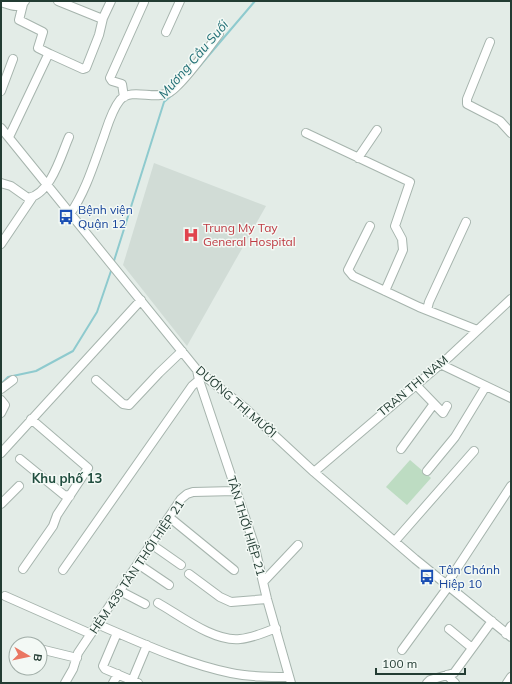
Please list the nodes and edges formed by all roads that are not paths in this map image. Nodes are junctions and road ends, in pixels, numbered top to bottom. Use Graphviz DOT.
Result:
graph roads {
  1 [pos="111,1"];
  2 [pos="180,1"];
  3 [pos="1,2"];
  4 [pos="24,2"];
  5 [pos="63,2"];
  6 [pos="144,2"];
  7 [pos="104,18"];
  8 [pos="166,32"];
  9 [pos="220,34"];
  10 [pos="490,42"];
  11 [pos="50,54"];
  12 [pos="14,59"];
  13 [pos="1,91"];
  14 [pos="124,97"];
  15 [pos="1,128"];
  16 [pos="377,130"];
  17 [pos="306,133"];
  18 [pos="511,133"];
  19 [pos="9,137"];
  20 [pos="69,137"];
  21 [pos="358,158"];
  22 [pos="1,183"];
  23 [pos="46,186"];
  24 [pos="32,198"];
  25 [pos="70,214"];
  26 [pos="466,222"];
  27 [pos="370,226"];
  28 [pos="1,244"];
  29 [pos="385,291"];
  30 [pos="511,299"];
  31 [pos="141,300"];
  32 [pos="427,310"];
  33 [pos="477,330"];
  34 [pos="182,351"];
  35 [pos="440,364"];
  36 [pos="198,370"];
  37 [pos="13,380"];
  38 [pos="96,380"];
  39 [pos="199,380"];
  40 [pos="415,384"];
  41 [pos="486,386"];
  42 [pos="1,389"];
  43 [pos="511,398"];
  44 [pos="1,400"];
  45 [pos="434,405"];
  46 [pos="447,406"];
  47 [pos="1,413"];
  48 [pos="32,419"];
  49 [pos="2,448"];
  50 [pos="401,449"];
  51 [pos="474,451"];
  52 [pos="20,459"];
  53 [pos="427,471"];
  54 [pos="314,472"];
  55 [pos="19,486"];
  56 [pos="511,486"];
  57 [pos="235,490"];
  58 [pos="70,496"];
  59 [pos="1,504"];
  60 [pos="169,517"];
  61 [pos="396,541"];
  62 [pos="151,544"];
  63 [pos="298,545"];
  64 [pos="138,564"];
  65 [pos="181,566"];
  66 [pos="24,569"];
  67 [pos="63,570"];
  68 [pos="234,570"];
  69 [pos="189,574"];
  70 [pos="264,581"];
  71 [pos="169,585"];
  72 [pos="447,586"];
  73 [pos="120,590"];
  74 [pos="5,596"];
  75 [pos="267,599"];
  76 [pos="158,603"];
  77 [pos="145,604"];
  78 [pos="492,621"];
  79 [pos="98,624"];
  80 [pos="511,626"];
  81 [pos="276,628"];
  82 [pos="449,629"];
  83 [pos="117,633"];
  84 [pos="91,634"];
  85 [pos="509,636"];
  86 [pos="147,645"];
  87 [pos="472,648"];
  88 [pos="402,650"];
  89 [pos="48,651"];
  90 [pos="78,658"];
  91 [pos="118,674"];
  92 [pos="447,675"];
  93 [pos="511,677"];
  94 [pos="290,680"];
  95 [pos="135,682"];
  96 [pos="65,683"];
  97 [pos="114,683"];
  98 [pos="427,683"];
  99 [pos="456,683"];
  100 [pos="507,683"];
  1 -- 7 [label="street"];
  2 -- 8 [label="street"];
  3 -- 4 [label="street"];
  4 -- 11 [label="street"];
  5 -- 7 [label="street"];
  6 -- 14 [label="street"];
  7 -- 11 [label="street"];
  9 -- 14 [label="street"];
  10 -- 18 [label="street"];
  11 -- 19 [label="street"];
  12 -- 13 [label="street"];
  14 -- 25 [label="street"];
  15 -- 19 [label="street, DƯƠNG THỊ MƯỜI"];
  16 -- 21 [label="street"];
  17 -- 21 [label="street"];
  19 -- 23 [label="street, DƯƠNG THỊ MƯỜI"];
  20 -- 23 [label="street"];
  21 -- 29 [label="street"];
  22 -- 24 [label="street"];
  23 -- 24 [label="street"];
  23 -- 25 [label="street, DƯƠNG THỊ MƯỜI"];
  24 -- 28 [label="street"];
  25 -- 31 [label="street, DƯƠNG THỊ MƯỜI"];
  26 -- 32 [label="street"];
  27 -- 29 [label="street"];
  29 -- 32 [label="street"];
  30 -- 33 [label="street, TRAN THI NAM"];
  31 -- 34 [label="street, DƯƠNG THỊ MƯỜI"];
  31 -- 48 [label="street"];
  32 -- 33 [label="street"];
  33 -- 35 [label="street, TRAN THI NAM"];
  34 -- 36 [label="street, DƯƠNG THỊ MƯỜI"];
  34 -- 38 [label="street"];
  35 -- 40 [label="street, TRAN THI NAM"];
  35 -- 41 [label="street"];
  36 -- 39 [label="street, TÂN THỚI HIỆP 21"];
  36 -- 54 [label="street, DƯƠNG THỊ MƯỜI"];
  37 -- 42 [label="street"];
  39 -- 57 [label="street, TÂN THỚI HIỆP 21"];
  39 -- 67 [label="street"];
  40 -- 45 [label="street"];
  40 -- 54 [label="street, TRAN THI NAM"];
  41 -- 43 [label="street"];
  41 -- 53 [label="street"];
  44 -- 47 [label="street"];
  45 -- 46 [label="street"];
  45 -- 50 [label="street"];
  48 -- 49 [label="street"];
  48 -- 58 [label="street"];
  51 -- 61 [label="street"];
  52 -- 58 [label="street"];
  54 -- 61 [label="street, DƯƠNG THỊ MƯỜI"];
  55 -- 59 [label="street"];
  56 -- 72 [label="street"];
  57 -- 60 [label="street, HẺM 439 TÂN THỚI HIỆP 21"];
  57 -- 70 [label="street, TÂN THỚI HIỆP 21"];
  58 -- 66 [label="street"];
  60 -- 62 [label="street, HẺM 439 TÂN THỚI HIỆP 21"];
  60 -- 68 [label="street"];
  61 -- 72 [label="street, DƯƠNG THỊ MƯỜI"];
  62 -- 64 [label="street, HẺM 439 TÂN THỚI HIỆP 21"];
  62 -- 65 [label="street"];
  63 -- 70 [label="street"];
  64 -- 71 [label="street"];
  64 -- 73 [label="street, HẺM 439 TÂN THỚI HIỆP 21"];
  69 -- 75 [label="street"];
  70 -- 75 [label="street, TÂN THỚI HIỆP 21"];
  72 -- 78 [label="street, DƯƠNG THỊ MƯỜI"];
  72 -- 88 [label="street"];
  73 -- 77 [label="street"];
  73 -- 79 [label="street, HẺM 439 TÂN THỚI HIỆP 21"];
  74 -- 84 [label="street"];
  75 -- 81 [label="street, TÂN THỚI HIỆP 21"];
  76 -- 81 [label="street"];
  78 -- 85 [label="street, DƯƠNG THỊ MƯỜI"];
  78 -- 87 [label="street"];
  79 -- 83 [label="street"];
  79 -- 84 [label="street, HẺM 439 TÂN THỚI HIỆP 21"];
  80 -- 85 [label="street"];
  81 -- 94 [label="street, TÂN THỚI HIỆP 21"];
  82 -- 87 [label="street"];
  83 -- 86 [label="street"];
  83 -- 91 [label="street"];
  84 -- 90 [label="street, HẺM 439 TÂN THỚI HIỆP 21"];
  86 -- 94 [label="street"];
  86 -- 95 [label="street"];
  87 -- 92 [label="street"];
  89 -- 90 [label="street"];
  90 -- 96 [label="street, HẺM 439 TÂN THỚI HIỆP 21"];
  91 -- 95 [label="street"];
  91 -- 97 [label="street"];
  92 -- 98 [label="street"];
  92 -- 99 [label="street"];
  93 -- 100 [label="street"];
}
